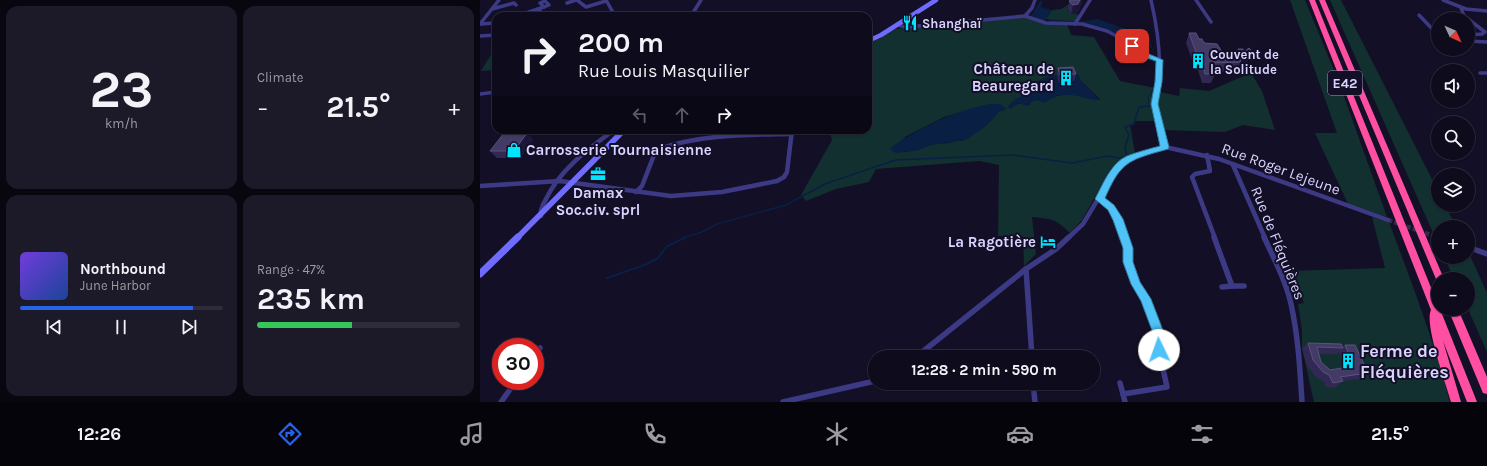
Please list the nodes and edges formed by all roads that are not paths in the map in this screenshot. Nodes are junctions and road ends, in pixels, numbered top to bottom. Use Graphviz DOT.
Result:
graph roads {
  1 [pos="499,0"];
  2 [pos="577,0"];
  3 [pos="606,0"];
  4 [pos="701,0"];
  5 [pos="936,0"];
  6 [pos="1035,0"];
  7 [pos="1090,0"];
  8 [pos="1151,0"];
  9 [pos="1196,0"];
  10 [pos="1312,0"];
  11 [pos="1322,0"];
  12 [pos="1443,0"];
  13 [pos="567,3"];
  14 [pos="516,5"];
  15 [pos="544,7"];
  16 [pos="1461,8"];
  17 [pos="492,9"];
  18 [pos="538,9"];
  19 [pos="1487,11"];
  20 [pos="529,12"];
  21 [pos="541,12"];
  22 [pos="613,12"];
  23 [pos="694,12"];
  24 [pos="1462,12"];
  25 [pos="1419,15"];
  26 [pos="1025,16"];
  27 [pos="1211,22"];
  28 [pos="492,23"];
  29 [pos="1076,23"];
  30 [pos="480,24"];
  31 [pos="1475,24"];
  32 [pos="897,25"];
  33 [pos="1431,28"];
  34 [pos="1486,32"];
  35 [pos="1475,34"];
  36 [pos="492,35"];
  37 [pos="480,36"];
  38 [pos="872,39"];
  39 [pos="1475,41"];
  40 [pos="1487,42"];
  41 [pos="1159,60"];
  42 [pos="1487,73"];
  43 [pos="1480,74"];
  44 [pos="492,92"];
  45 [pos="480,94"];
  46 [pos="609,134"];
  47 [pos="620,134"];
  48 [pos="747,134"];
  49 [pos="792,134"];
  50 [pos="1165,147"];
  51 [pos="1206,155"];
  52 [pos="1233,166"];
  53 [pos="556,181"];
  54 [pos="574,183"];
  55 [pos="480,186"];
  56 [pos="636,192"];
  57 [pos="1100,199"];
  58 [pos="541,216"];
  59 [pos="1388,220"];
  60 [pos="1475,250"];
  61 [pos="1487,254"];
  62 [pos="1026,269"];
  63 [pos="1437,272"];
  64 [pos="480,274"];
  65 [pos="1232,286"];
  66 [pos="1244,286"];
  67 [pos="1222,287"];
  68 [pos="1431,298"];
  69 [pos="1434,316"];
  70 [pos="1438,316"];
  71 [pos="1456,316"];
  72 [pos="925,350"];
  73 [pos="1032,350"];
  74 [pos="868,382"];
  75 [pos="1120,383"];
  76 [pos="1487,389"];
  77 [pos="510,390"];
  78 [pos="1034,390"];
  79 [pos="1123,394"];
  80 [pos="501,402"];
  81 [pos="783,402"];
  82 [pos="1035,402"];
  83 [pos="1126,402"];
  84 [pos="1302,402"];
  85 [pos="1456,402"];
  86 [pos="1472,402"];
  1 -- 17 [label="street"];
  2 -- 3 [label="street"];
  2 -- 13 [label="street"];
  3 -- 22 [label="street"];
  4 -- 23 [label="street"];
  5 -- 32 [label="main road"];
  6 -- 26 [label="street"];
  7 -- 29 [label="street"];
  8 -- 41 [label="street"];
  9 -- 27 [label="street"];
  10 -- 68 [label="highway, E42"];
  11 -- 63 [label="highway, E42"];
  12 -- 16 [label="street"];
  14 -- 17 [label="street"];
  15 -- 18 [label="street"];
  16 -- 19 [label="street"];
  16 -- 24 [label="street"];
  17 -- 30 [label="street"];
  18 -- 20 [label="street"];
  18 -- 21 [label="street"];
  25 -- 33 [label="street"];
  26 -- 29 [label="street"];
  26 -- 32 [label="street"];
  28 -- 30 [label="street"];
  29 -- 41 [label="street"];
  31 -- 34 [label="street"];
  32 -- 38 [label="main road"];
  34 -- 35 [label="street"];
  36 -- 37 [label="street"];
  39 -- 40 [label="street"];
  41 -- 50 [label="street"];
  42 -- 43 [label="street"];
  44 -- 45 [label="street"];
  46 -- 53 [label="street"];
  47 -- 54 [label="main road"];
  48 -- 56 [label="street"];
  49 -- 56 [label="street"];
  50 -- 51 [label="street, Rue Roger Lejeune"];
  50 -- 57 [label="street"];
  51 -- 52 [label="street, Rue Roger Lejeune"];
  51 -- 65 [label="street"];
  52 -- 59 [label="street, Rue Roger Lejeune"];
  52 -- 84 [label="street, Rue de Fléquières"];
  53 -- 54 [label="street"];
  53 -- 55 [label="street"];
  53 -- 58 [label="street"];
  54 -- 56 [label="street"];
  54 -- 58 [label="main road"];
  57 -- 62 [label="street"];
  57 -- 79 [label="street"];
  58 -- 64 [label="main road"];
  60 -- 61 [label="street"];
  62 -- 72 [label="street"];
  62 -- 73 [label="street"];
  65 -- 66 [label="street"];
  65 -- 67 [label="street"];
  69 -- 85 [label="highway"];
  70 -- 86 [label="highway, E42"];
  71 -- 76 [label="highway"];
  74 -- 81 [label="street"];
  75 -- 79 [label="street"];
  77 -- 80 [label="street"];
  78 -- 82 [label="street"];
  79 -- 83 [label="street"];
}
